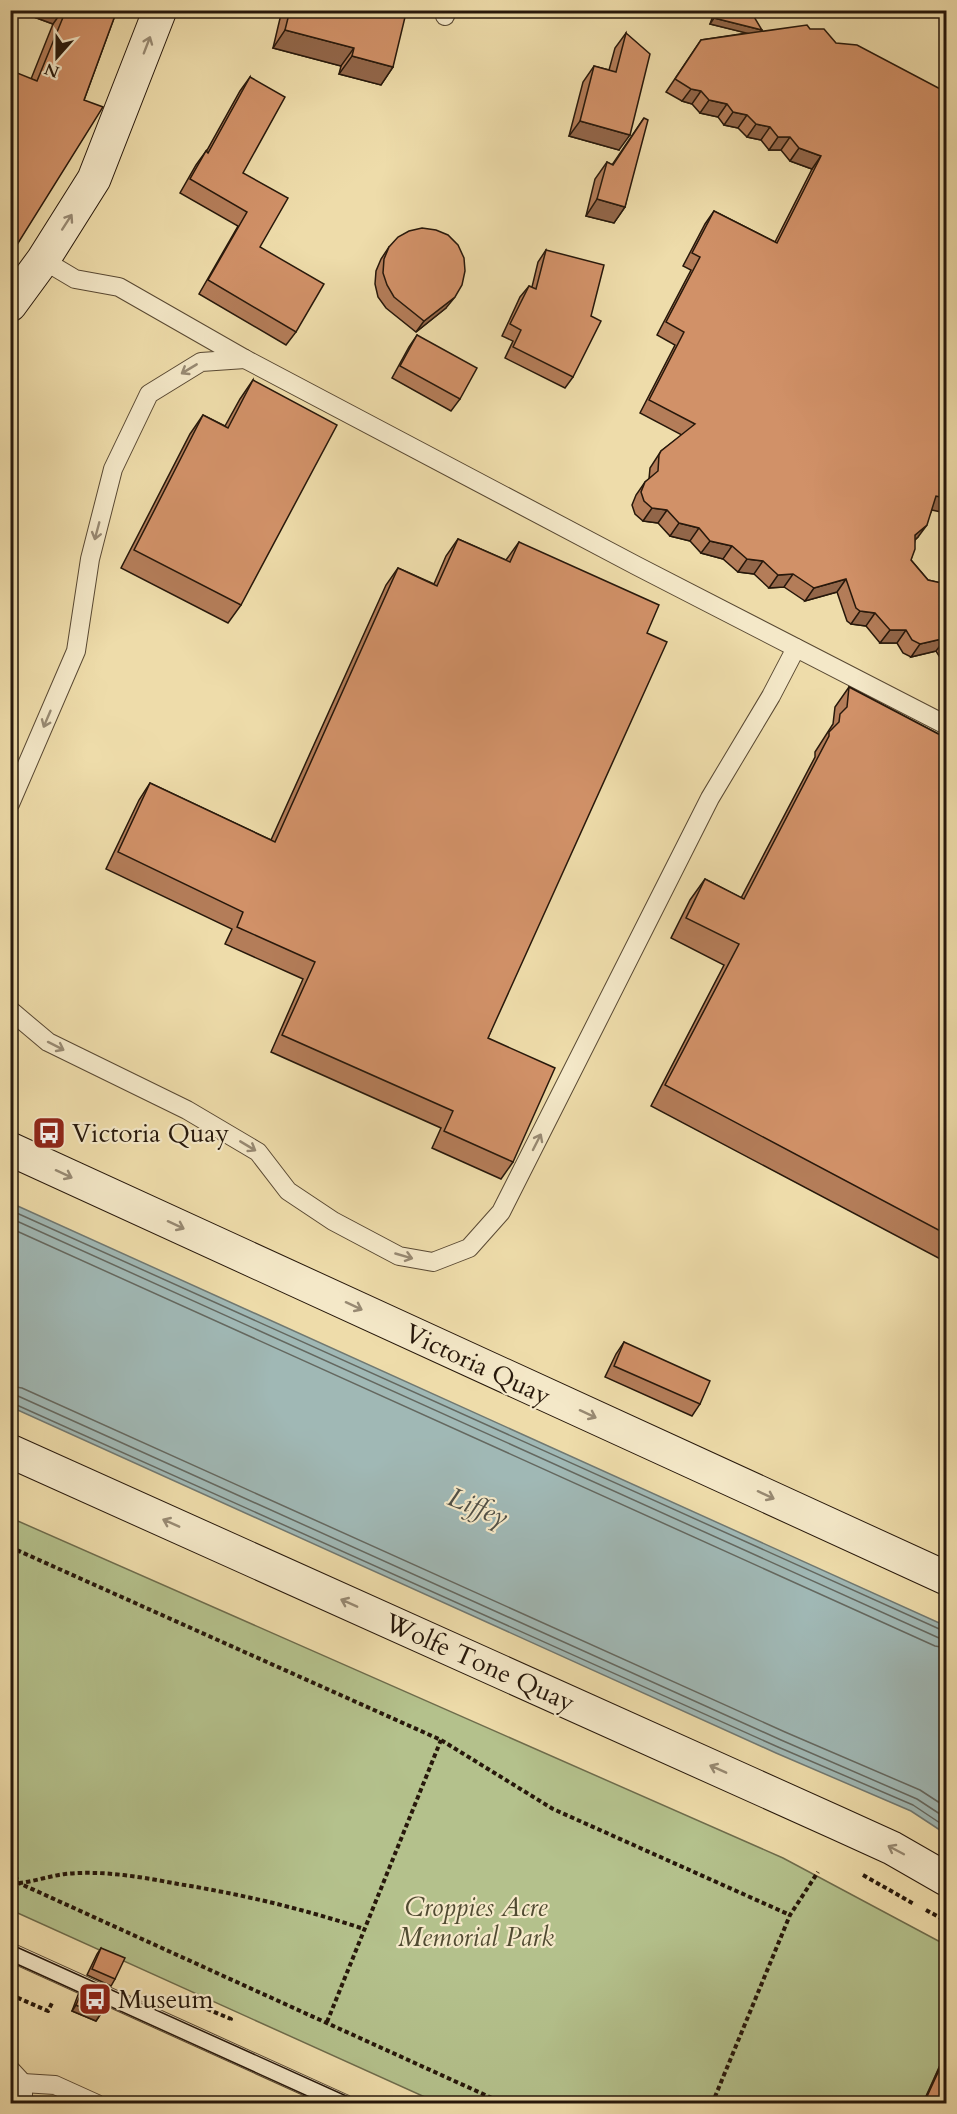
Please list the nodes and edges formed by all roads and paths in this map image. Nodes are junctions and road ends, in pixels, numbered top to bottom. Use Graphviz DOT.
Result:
graph roads {
  1 [pos="160,10"];
  2 [pos="43,260"];
  3 [pos="10,305"];
  4 [pos="246,359"];
  5 [pos="796,648"];
  6 [pos="946,725"];
  7 [pos="10,804"];
  8 [pos="10,1010"];
  9 [pos="10,1149"];
  10 [pos="10,1451"];
  11 [pos="10,1547"];
  12 [pos="946,1578"];
  13 [pos="441,1740"];
  14 [pos="10,1870"];
  15 [pos="818,1872"];
  16 [pos="10,1879"];
  17 [pos="946,1879"];
  18 [pos="20,1883"];
  19 [pos="790,1915"];
  20 [pos="364,1929"];
  21 [pos="10,1952"];
  22 [pos="56,1995"];
  23 [pos="10,1998"];
  24 [pos="327,2022"];
  25 [pos="10,2069"];
  26 [pos="23,2084"];
  27 [pos="24,2103"];
  28 [pos="96,2103"];
  29 [pos="345,2103"];
  30 [pos="505,2103"];
  31 [pos="712,2103"];
  2 -- 1 [label="main road, one-way"];
  2 -- 3 [label="main road"];
  2 -- 4 [label="lane"];
  4 -- 5 [label="lane"];
  4 -- 7 [label="lane, one-way"];
  5 -- 6 [label="lane"];
  8 -- 5 [label="lane, one-way"];
  9 -- 12 [label="main road, Victoria Quay, one-way"];
  17 -- 10 [label="main road, Wolfe Tone Quay, one-way"];
  11 -- 13 [label="path"];
  13 -- 19 [label="path"];
  13 -- 20 [label="path"];
  14 -- 18 [label="path"];
  15 -- 19 [label="path"];
  16 -- 18 [label="path"];
  18 -- 20 [label="path"];
  18 -- 24 [label="path"];
  19 -- 31 [label="path"];
  20 -- 24 [label="path"];
  21 -- 29 [label="lane"];
  22 -- 23 [label="path"];
  24 -- 30 [label="path"];
  25 -- 26 [label="lane"];
  26 -- 27 [label="lane"];
  26 -- 28 [label="lane"];
}
